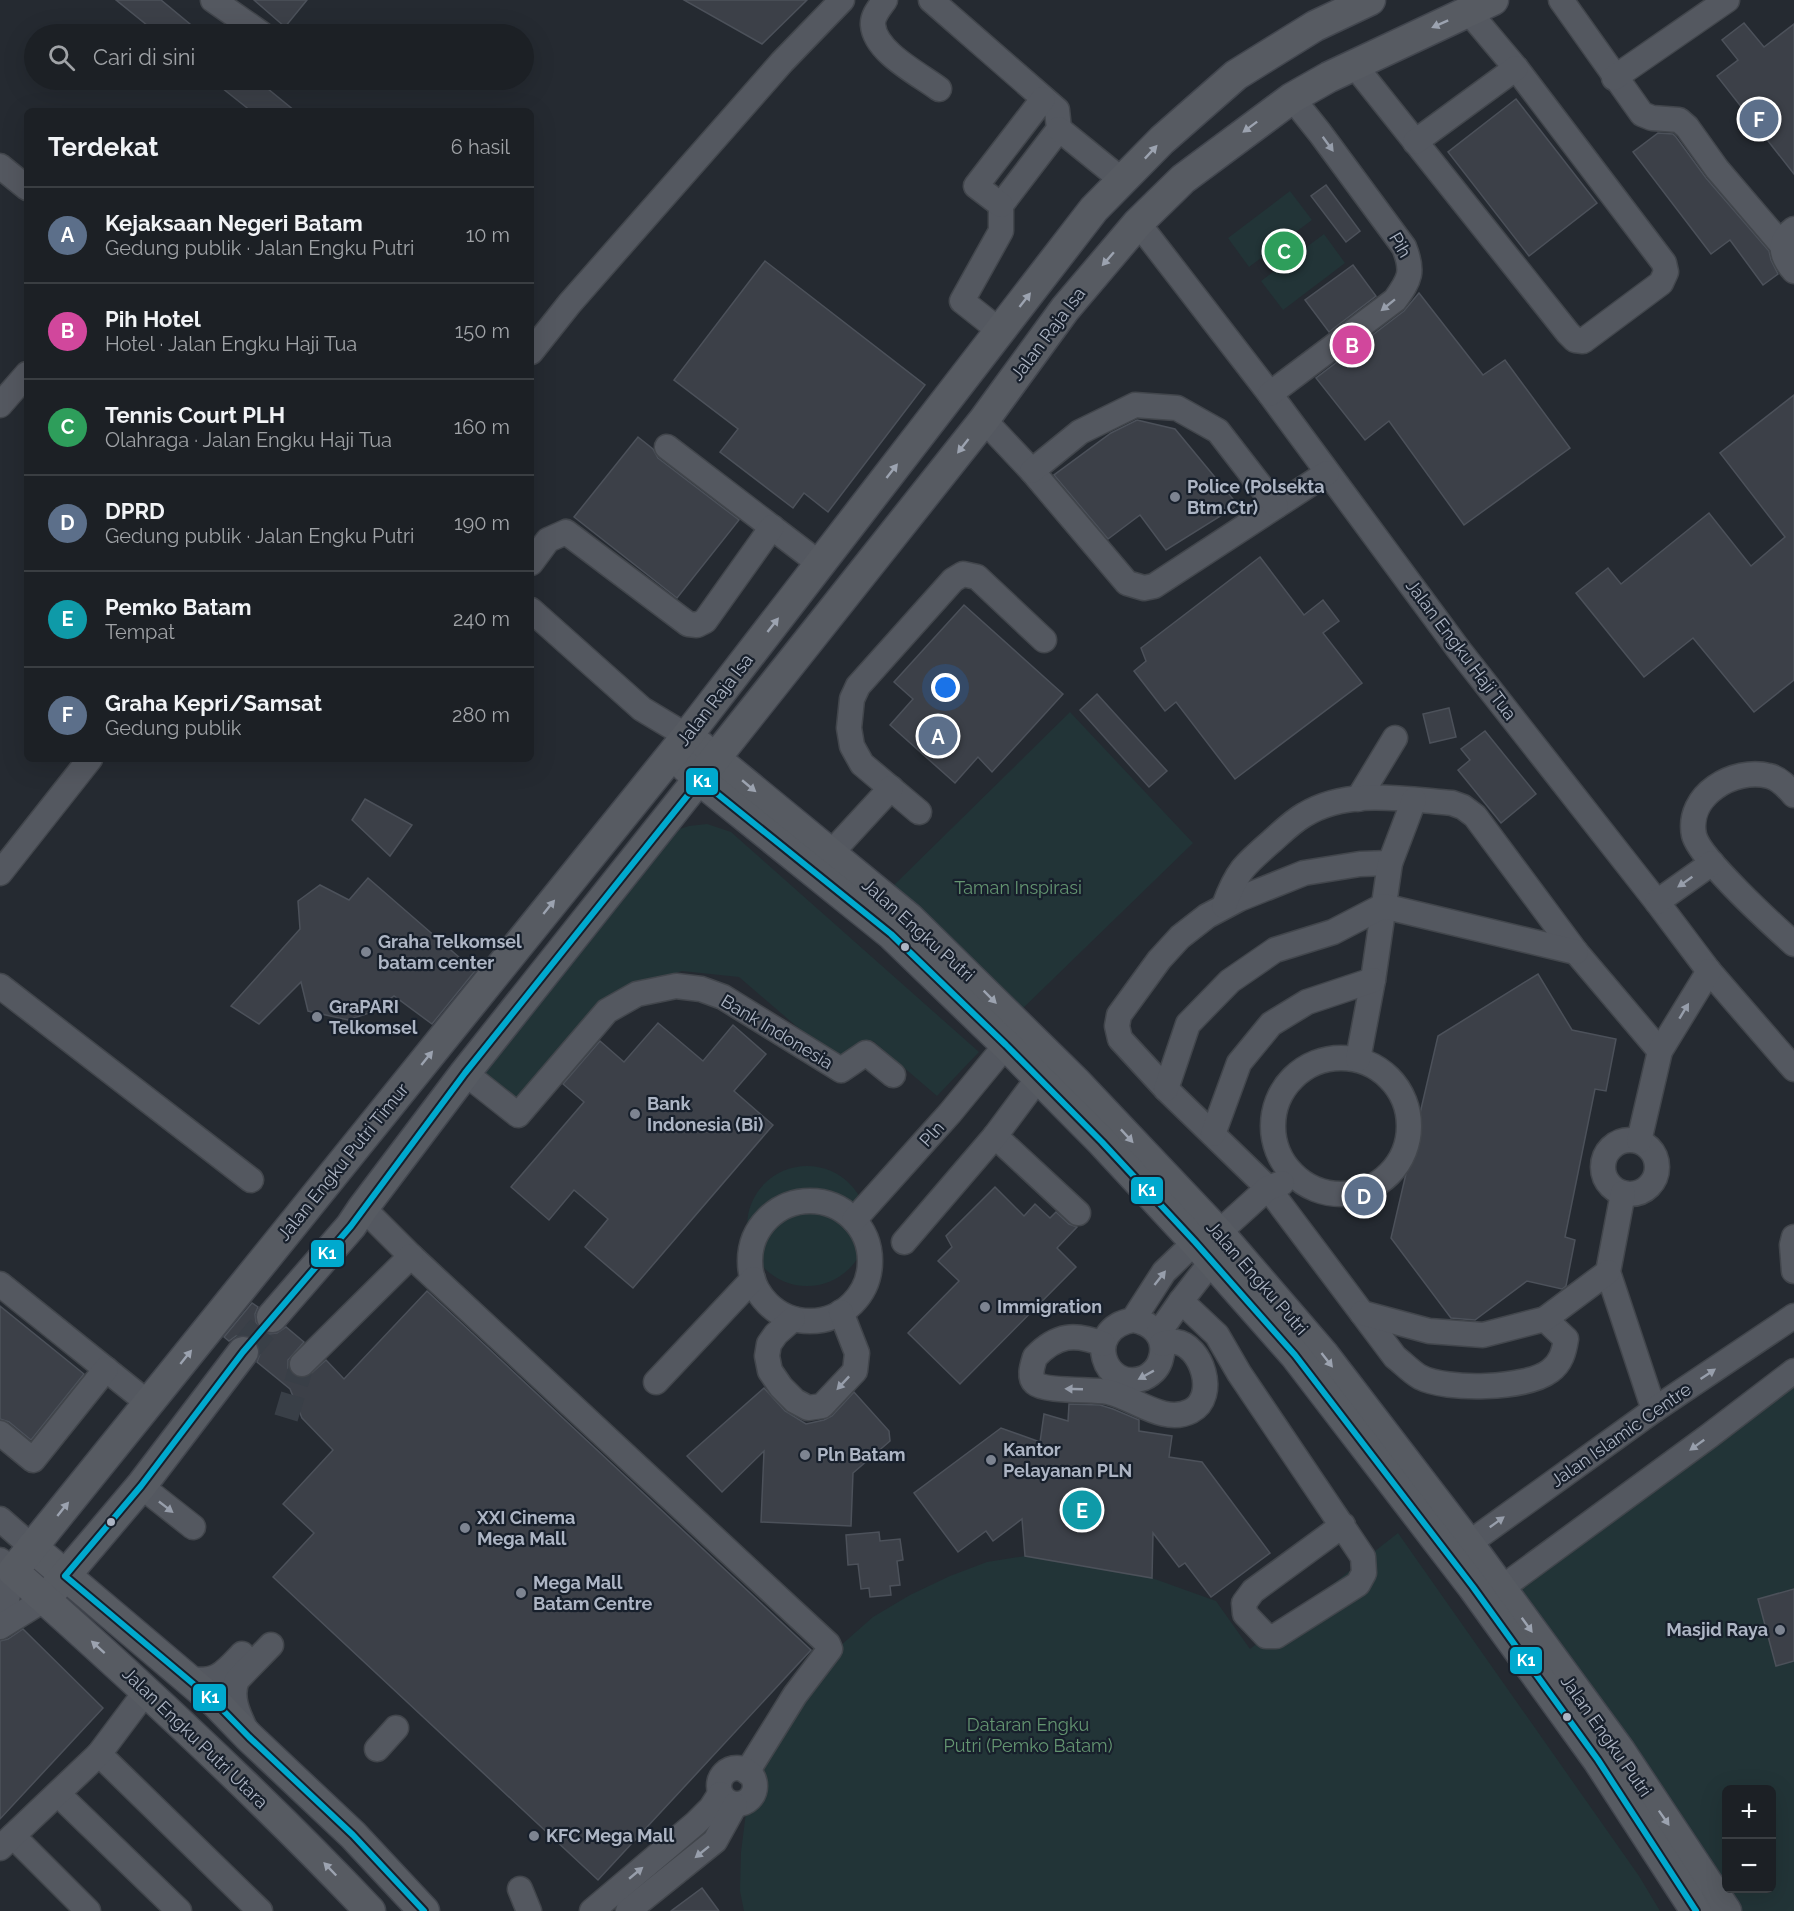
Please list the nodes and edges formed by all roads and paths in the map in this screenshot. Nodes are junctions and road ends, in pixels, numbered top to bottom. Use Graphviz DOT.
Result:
graph roads {
  1 [pos="213,0"];
  2 [pos="842,0"];
  3 [pos="885,0"];
  4 [pos="931,0"];
  5 [pos="1561,0"];
  6 [pos="1728,0"];
  7 [pos="1358,2"];
  8 [pos="1480,6"];
  9 [pos="248,24"];
  10 [pos="1355,66"];
  11 [pos="1516,68"];
  12 [pos="1614,78"];
  13 [pos="939,89"];
  14 [pos="1292,98"];
  15 [pos="1043,99"];
  16 [pos="1059,129"];
  17 [pos="1415,142"];
  18 [pos="0,166"];
  19 [pos="1123,181"];
  20 [pos="24,186"];
  21 [pos="1001,205"];
  22 [pos="1138,223"];
  23 [pos="1788,237"];
  24 [pos="1794,271"];
  25 [pos="1000,331"];
  26 [pos="534,348"];
  27 [pos="24,377"];
  28 [pos="1270,394"];
  29 [pos="0,405"];
  30 [pos="984,420"];
  31 [pos="667,447"];
  32 [pos="1032,471"];
  33 [pos="1327,473"];
  34 [pos="1276,506"];
  35 [pos="772,527"];
  36 [pos="534,559"];
  37 [pos="820,564"];
  38 [pos="534,613"];
  39 [pos="1044,640"];
  40 [pos="1395,738"];
  41 [pos="680,745"];
  42 [pos="88,762"];
  43 [pos="708,769"];
  44 [pos="891,788"];
  45 [pos="1794,795"];
  46 [pos="1358,799"];
  47 [pos="1414,800"];
  48 [pos="919,812"];
  49 [pos="831,853"];
  50 [pos="1390,863"];
  51 [pos="1712,863"];
  52 [pos="0,873"];
  53 [pos="1658,902"];
  54 [pos="1224,906"];
  55 [pos="1383,906"];
  56 [pos="1794,944"];
  57 [pos="1576,952"];
  58 [pos="1709,971"];
  59 [pos="1372,980"];
  60 [pos="0,986"];
  61 [pos="1006,1045"];
  62 [pos="1660,1051"];
  63 [pos="1358,1059"];
  64 [pos="1794,1069"];
  65 [pos="465,1073"];
  66 [pos="893,1075"];
  67 [pos="1039,1077"];
  68 [pos="1166,1089"];
  69 [pos="1213,1134"];
  70 [pos="995,1136"];
  71 [pos="1639,1141"];
  72 [pos="1296,1178"];
  73 [pos="251,1180"];
  74 [pos="1268,1188"];
  75 [pos="1623,1193"];
  76 [pos="363,1208"];
  77 [pos="1078,1213"];
  78 [pos="854,1220"];
  79 [pos="1794,1237"];
  80 [pos="904,1242"];
  81 [pos="1207,1246"];
  82 [pos="411,1256"];
  83 [pos="1794,1271"];
  84 [pos="1608,1272"];
  85 [pos="753,1279"];
  86 [pos="0,1284"];
  87 [pos="1181,1300"];
  88 [pos="841,1312"];
  89 [pos="1362,1313"];
  90 [pos="1794,1316"];
  91 [pos="272,1317"];
  92 [pos="793,1319"];
  93 [pos="1545,1319"];
  94 [pos="1133,1320"];
  95 [pos="1168,1341"];
  96 [pos="1103,1344"];
  97 [pos="243,1352"];
  98 [pos="302,1364"];
  99 [pos="106,1369"];
  100 [pos="1794,1371"];
  101 [pos="656,1383"];
  102 [pos="148,1403"];
  103 [pos="1654,1410"];
  104 [pos="0,1433"];
  105 [pos="141,1486"];
  106 [pos="0,1519"];
  107 [pos="1342,1525"];
  108 [pos="193,1527"];
  109 [pos="32,1547"];
  110 [pos="1459,1550"];
  111 [pos="7,1565"];
  112 [pos="65,1576"];
  113 [pos="1491,1595"];
  114 [pos="45,1599"];
  115 [pos="1,1625"];
  116 [pos="187,1679"];
  117 [pos="147,1690"];
  118 [pos="396,1728"];
  119 [pos="249,1737"];
  120 [pos="377,1749"];
  121 [pos="99,1754"];
  122 [pos="58,1794"];
  123 [pos="728,1799"];
  124 [pos="7,1842"];
  125 [pos="520,1889"];
  126 [pos="88,1911"];
  127 [pos="179,1911"];
  128 [pos="260,1911"];
  129 [pos="370,1911"];
  130 [pos="424,1911"];
  131 [pos="529,1911"];
  132 [pos="592,1911"];
  133 [pos="628,1911"];
  134 [pos="1696,1911"];
  135 [pos="1726,1911"];
  1 -- 9 [label="street"];
  2 -- 26 [label="street"];
  3 -- 13 [label="street"];
  4 -- 15 [label="street"];
  5 -- 12 [label="street"];
  6 -- 12 [label="street"];
  19 -- 7 [label="main road, Jalan Raja Isa, one-way"];
  8 -- 10 [label="main road, Jalan Raja Isa, one-way"];
  8 -- 11 [label="street"];
  10 -- 14 [label="main road, Jalan Raja Isa"];
  10 -- 17 [label="street"];
  11 -- 17 [label="street"];
  11 -- 17 [label="street"];
  12 -- 23 [label="street"];
  14 -- 22 [label="main road, Jalan Raja Isa, one-way"];
  14 -- 28 [label="street, Pih, one-way"];
  15 -- 16 [label="street"];
  15 -- 21 [label="street"];
  16 -- 19 [label="street"];
  16 -- 21 [label="street"];
  18 -- 20 [label="street"];
  25 -- 19 [label="main road, Jalan Raja Isa, one-way"];
  21 -- 25 [label="street"];
  22 -- 28 [label="street, Jalan Engku Haji Tua"];
  22 -- 30 [label="main road, Jalan Raja Isa, one-way"];
  23 -- 24 [label="street"];
  37 -- 25 [label="main road, Jalan Raja Isa, one-way"];
  27 -- 29 [label="street"];
  28 -- 33 [label="street, Jalan Engku Haji Tua"];
  30 -- 32 [label="street"];
  30 -- 43 [label="main road, Jalan Raja Isa, one-way"];
  31 -- 35 [label="street"];
  32 -- 34 [label="street"];
  32 -- 34 [label="street"];
  33 -- 34 [label="street"];
  33 -- 53 [label="street, Jalan Engku Haji Tua"];
  35 -- 36 [label="street"];
  35 -- 37 [label="street"];
  41 -- 37 [label="main road, Jalan Raja Isa, one-way"];
  38 -- 41 [label="street"];
  39 -- 44 [label="street"];
  40 -- 46 [label="street"];
  41 -- 43 [label="main road, Jalan Engku Putri"];
  102 -- 41 [label="main road, Jalan Engku Putri Timur, one-way"];
  42 -- 52 [label="street"];
  43 -- 49 [label="main road, Jalan Engku Putri, one-way"];
  43 -- 61 [label="main road, Jalan Engku Putri"];
  43 -- 65 [label="main road"];
  44 -- 48 [label="street"];
  44 -- 49 [label="street"];
  45 -- 51 [label="street"];
  46 -- 47 [label="street"];
  46 -- 54 [label="street"];
  47 -- 50 [label="street"];
  47 -- 57 [label="street"];
  49 -- 81 [label="main road, Jalan Engku Putri, one-way"];
  50 -- 54 [label="street"];
  50 -- 55 [label="street"];
  51 -- 53 [label="street, one-way"];
  51 -- 56 [label="street"];
  53 -- 58 [label="street, Jalan Engku Haji Tua"];
  54 -- 68 [label="street"];
  55 -- 57 [label="street"];
  55 -- 59 [label="street"];
  55 -- 68 [label="street"];
  57 -- 62 [label="street"];
  62 -- 58 [label="street, one-way"];
  58 -- 64 [label="street, Jalan Engku Haji Tua"];
  59 -- 63 [label="street"];
  59 -- 69 [label="street"];
  60 -- 73 [label="street"];
  61 -- 67 [label="main road, Jalan Engku Putri"];
  61 -- 78 [label="street, Pln"];
  62 -- 71 [label="street"];
  63 -- 72 [label="street"];
  63 -- 72 [label="street"];
  65 -- 66 [label="street, Bank Indonesia"];
  65 -- 76 [label="main road"];
  67 -- 70 [label="street"];
  67 -- 81 [label="main road, Jalan Engku Putri"];
  68 -- 69 [label="street"];
  69 -- 74 [label="street"];
  70 -- 77 [label="street"];
  70 -- 80 [label="street"];
  71 -- 75 [label="street"];
  71 -- 75 [label="street"];
  72 -- 74 [label="street"];
  74 -- 81 [label="street"];
  74 -- 89 [label="street"];
  75 -- 84 [label="street"];
  76 -- 82 [label="street"];
  76 -- 91 [label="main road"];
  78 -- 85 [label="street"];
  78 -- 88 [label="street"];
  79 -- 83 [label="street"];
  81 -- 87 [label="street"];
  94 -- 81 [label="street, one-way"];
  81 -- 110 [label="main road, Jalan Engku Putri"];
  82 -- 98 [label="street"];
  82 -- 123 [label="street"];
  84 -- 93 [label="street"];
  84 -- 103 [label="street"];
  85 -- 92 [label="street"];
  85 -- 101 [label="street"];
  86 -- 99 [label="street"];
  87 -- 95 [label="street"];
  87 -- 107 [label="street"];
  88 -- 92 [label="street"];
  88 -- 92 [label="street, one-way"];
  89 -- 93 [label="street"];
  89 -- 93 [label="street"];
  103 -- 90 [label="street, Jalan Islamic Centre, one-way"];
  94 -- 95 [label="street"];
  94 -- 96 [label="street"];
  95 -- 96 [label="street, one-way"];
  95 -- 96 [label="street, one-way"];
  97 -- 105 [label="main road"];
  99 -- 102 [label="street"];
  99 -- 104 [label="street"];
  100 -- 113 [label="street, one-way"];
  109 -- 102 [label="main road, Jalan Engku Putri Timur, one-way"];
  110 -- 103 [label="street, Jalan Islamic Centre, one-way"];
  105 -- 108 [label="street, one-way"];
  105 -- 112 [label="main road"];
  106 -- 109 [label="street"];
  107 -- 107 [label="street"];
  109 -- 111 [label="main road, Jalan Engku Putri Timur"];
  109 -- 112 [label="main road, Jalan Engku Putri Utara"];
  110 -- 113 [label="main road, Jalan Engku Putri"];
  111 -- 114 [label="main road, Jalan Engku Putri Utara"];
  111 -- 115 [label="street"];
  112 -- 114 [label="main road"];
  112 -- 116 [label="main road, Jalan Engku Putri Utara"];
  113 -- 134 [label="main road, Jalan Engku Putri"];
  113 -- 135 [label="main road, Jalan Engku Putri, one-way"];
  114 -- 115 [label="street"];
  117 -- 114 [label="main road, Jalan Engku Putri Utara, one-way"];
  116 -- 119 [label="main road, Jalan Engku Putri Utara"];
  116 -- 119 [label="street"];
  117 -- 121 [label="street"];
  129 -- 117 [label="main road, Jalan Engku Putri Utara, one-way"];
  118 -- 120 [label="street"];
  119 -- 130 [label="main road, Jalan Engku Putri Utara"];
  121 -- 122 [label="street"];
  121 -- 128 [label="street"];
  122 -- 124 [label="street"];
  122 -- 127 [label="street"];
  132 -- 123 [label="street, one-way"];
  123 -- 133 [label="street, one-way"];
  124 -- 126 [label="street"];
  125 -- 131 [label="street"];
}
